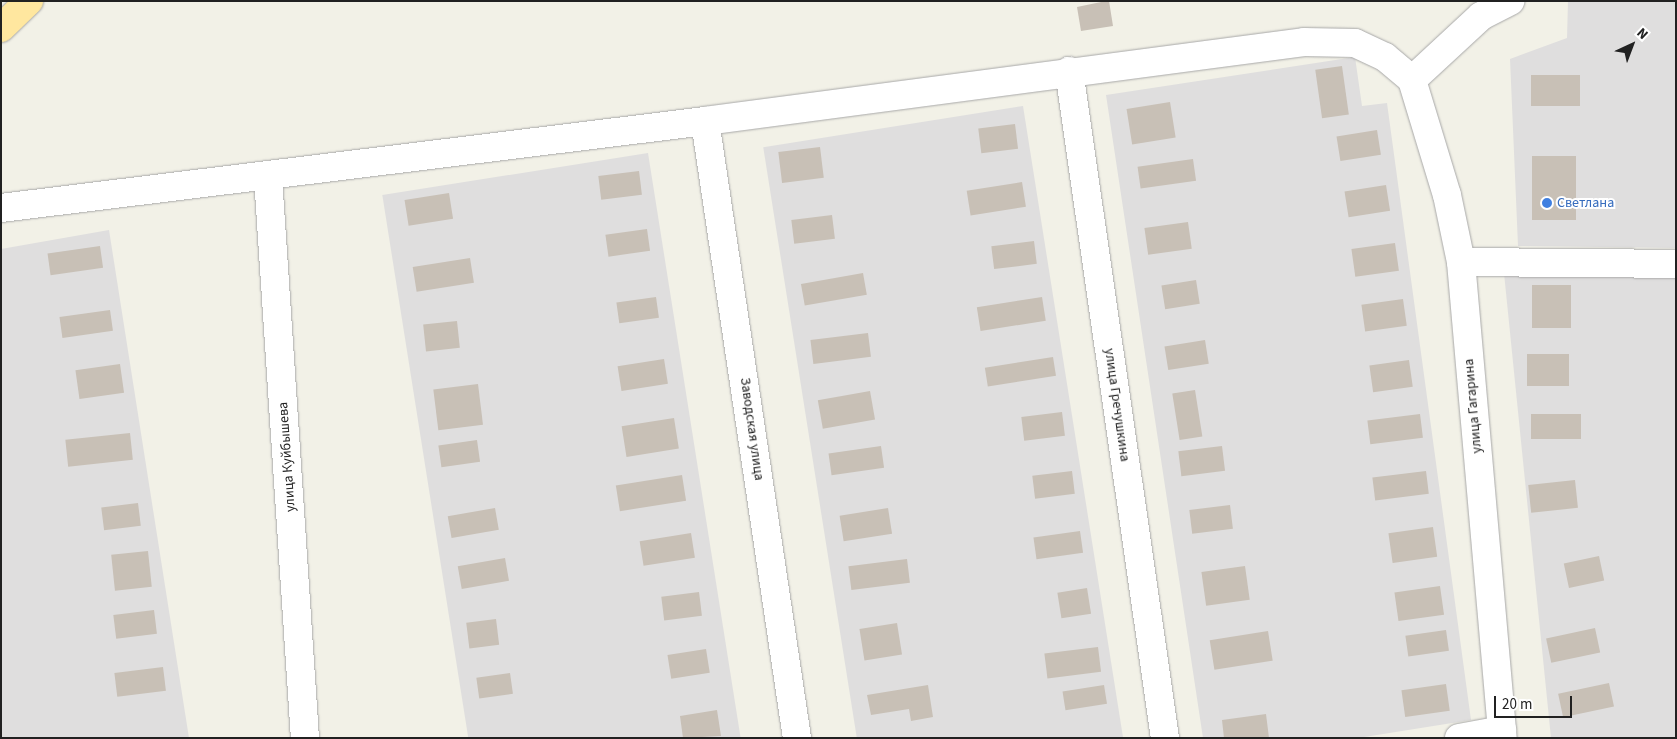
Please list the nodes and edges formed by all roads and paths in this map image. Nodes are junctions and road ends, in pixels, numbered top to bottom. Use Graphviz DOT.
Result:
graph roads {
  1 [pos="29,1"];
  2 [pos="1510,1"];
  3 [pos="1,28"];
  4 [pos="1069,72"];
  5 [pos="1412,80"];
  6 [pos="705,121"];
  7 [pos="268,177"];
  8 [pos="1,208"];
  9 [pos="1461,262"];
  10 [pos="1676,264"];
  11 [pos="1502,734"];
  12 [pos="305,738"];
  13 [pos="797,738"];
  14 [pos="1165,738"];
  15 [pos="1458,738"];
  1 -- 3 [label="main road"];
  2 -- 5 [label="street"];
  4 -- 5 [label="street"];
  4 -- 6 [label="street"];
  4 -- 14 [label="street, улица Гречушкина"];
  5 -- 9 [label="street, улица Гагарина"];
  6 -- 7 [label="street"];
  6 -- 13 [label="street, Заводская улица"];
  7 -- 8 [label="street"];
  7 -- 12 [label="street, улица Куйбышева"];
  9 -- 10 [label="street"];
  9 -- 11 [label="street, улица Гагарина"];
  11 -- 15 [label="street"];
}
